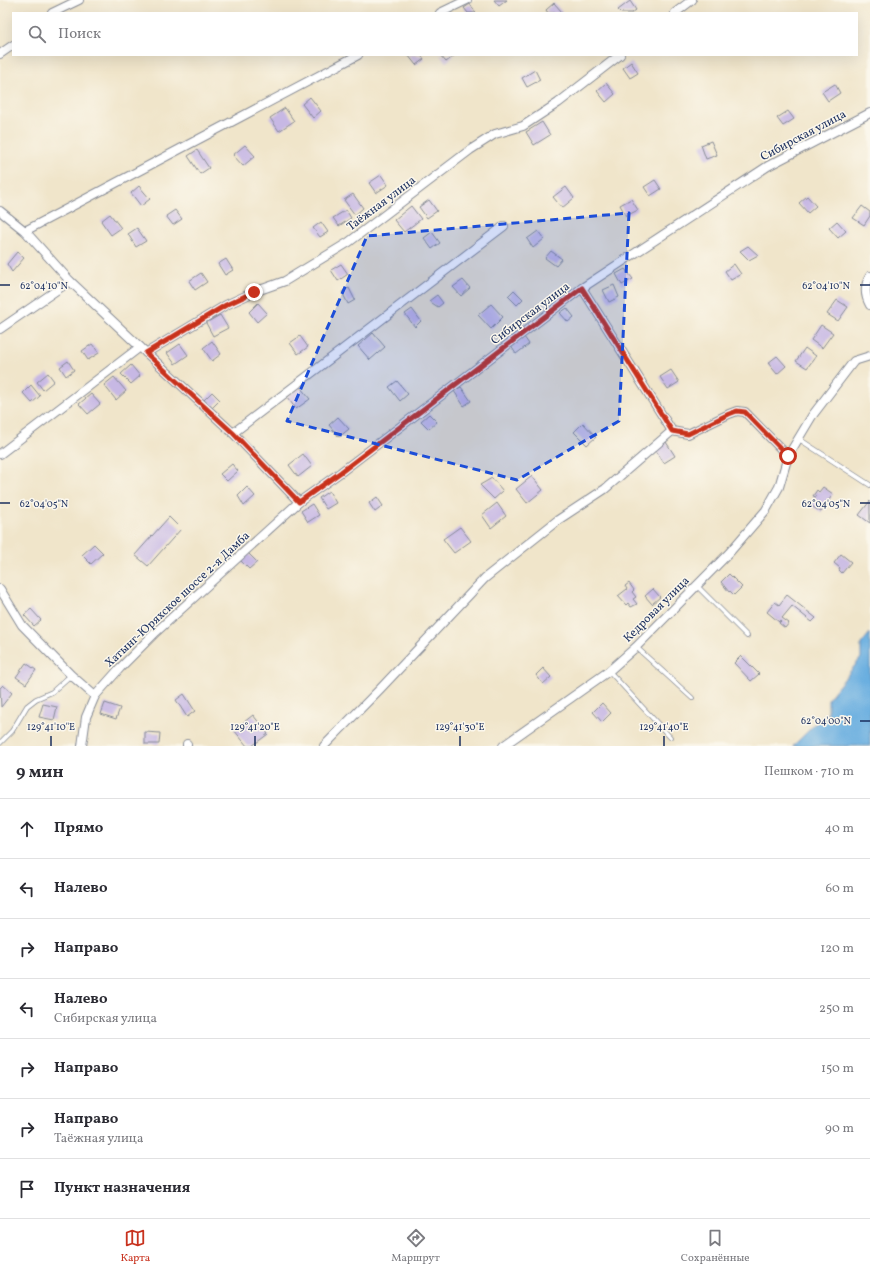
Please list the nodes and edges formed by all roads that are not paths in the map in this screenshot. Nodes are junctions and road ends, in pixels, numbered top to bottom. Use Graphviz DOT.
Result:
graph roads {
  1 [pos="79,0"];
  2 [pos="467,0"];
  3 [pos="692,0"];
  4 [pos="54,12"];
  5 [pos="442,12"];
  6 [pos="676,12"];
  7 [pos="12,46"];
  8 [pos="0,54"];
  9 [pos="356,56"];
  10 [pos="619,56"];
  11 [pos="870,113"];
  12 [pos="0,211"];
  13 [pos="504,226"];
  14 [pos="25,231"];
  15 [pos="870,276"];
  16 [pos="70,281"];
  17 [pos="582,288"];
  18 [pos="870,305"];
  19 [pos="0,329"];
  20 [pos="140,347"];
  21 [pos="146,353"];
  22 [pos="870,356"];
  23 [pos="672,431"];
  24 [pos="233,433"];
  25 [pos="799,439"];
  26 [pos="0,454"];
  27 [pos="788,456"];
  28 [pos="870,485"];
  29 [pos="299,502"];
  30 [pos="696,586"];
  31 [pos="0,589"];
  32 [pos="747,636"];
  33 [pos="636,647"];
  34 [pos="609,671"];
  35 [pos="71,675"];
  36 [pos="95,696"];
  37 [pos="692,698"];
  38 [pos="670,737"];
  39 [pos="0,743"];
  40 [pos="82,746"];
  41 [pos="324,746"];
  42 [pos="503,746"];
  1 -- 4 [label="street"];
  2 -- 5 [label="street"];
  3 -- 6 [label="street"];
  7 -- 8 [label="street"];
  9 -- 14 [label="street"];
  10 -- 21 [label="street, Таёжная улица"];
  11 -- 17 [label="street, Сибирская улица"];
  12 -- 14 [label="street"];
  13 -- 24 [label="street"];
  14 -- 16 [label="street"];
  15 -- 18 [label="street"];
  16 -- 19 [label="street"];
  16 -- 20 [label="street"];
  17 -- 23 [label="street"];
  17 -- 29 [label="street, Сибирская улица"];
  20 -- 21 [label="street"];
  20 -- 26 [label="street"];
  21 -- 24 [label="street"];
  22 -- 25 [label="street, Кедровая улица"];
  23 -- 27 [label="street"];
  23 -- 41 [label="street"];
  24 -- 29 [label="street"];
  25 -- 27 [label="street, Кедровая улица"];
  25 -- 28 [label="lane"];
  27 -- 30 [label="street, Кедровая улица"];
  29 -- 36 [label="street, Хатынг-Юряхское шоссе 2-я Дамба"];
  30 -- 32 [label="lane"];
  30 -- 33 [label="street, Кедровая улица"];
  31 -- 35 [label="street"];
  33 -- 34 [label="street, Кедровая улица"];
  33 -- 37 [label="lane"];
  34 -- 38 [label="lane"];
  34 -- 42 [label="street, Кедровая улица"];
  35 -- 36 [label="street"];
  35 -- 39 [label="lane"];
  36 -- 40 [label="street, Хатынг-Юряхское шоссе 2-я Дамба"];
}
